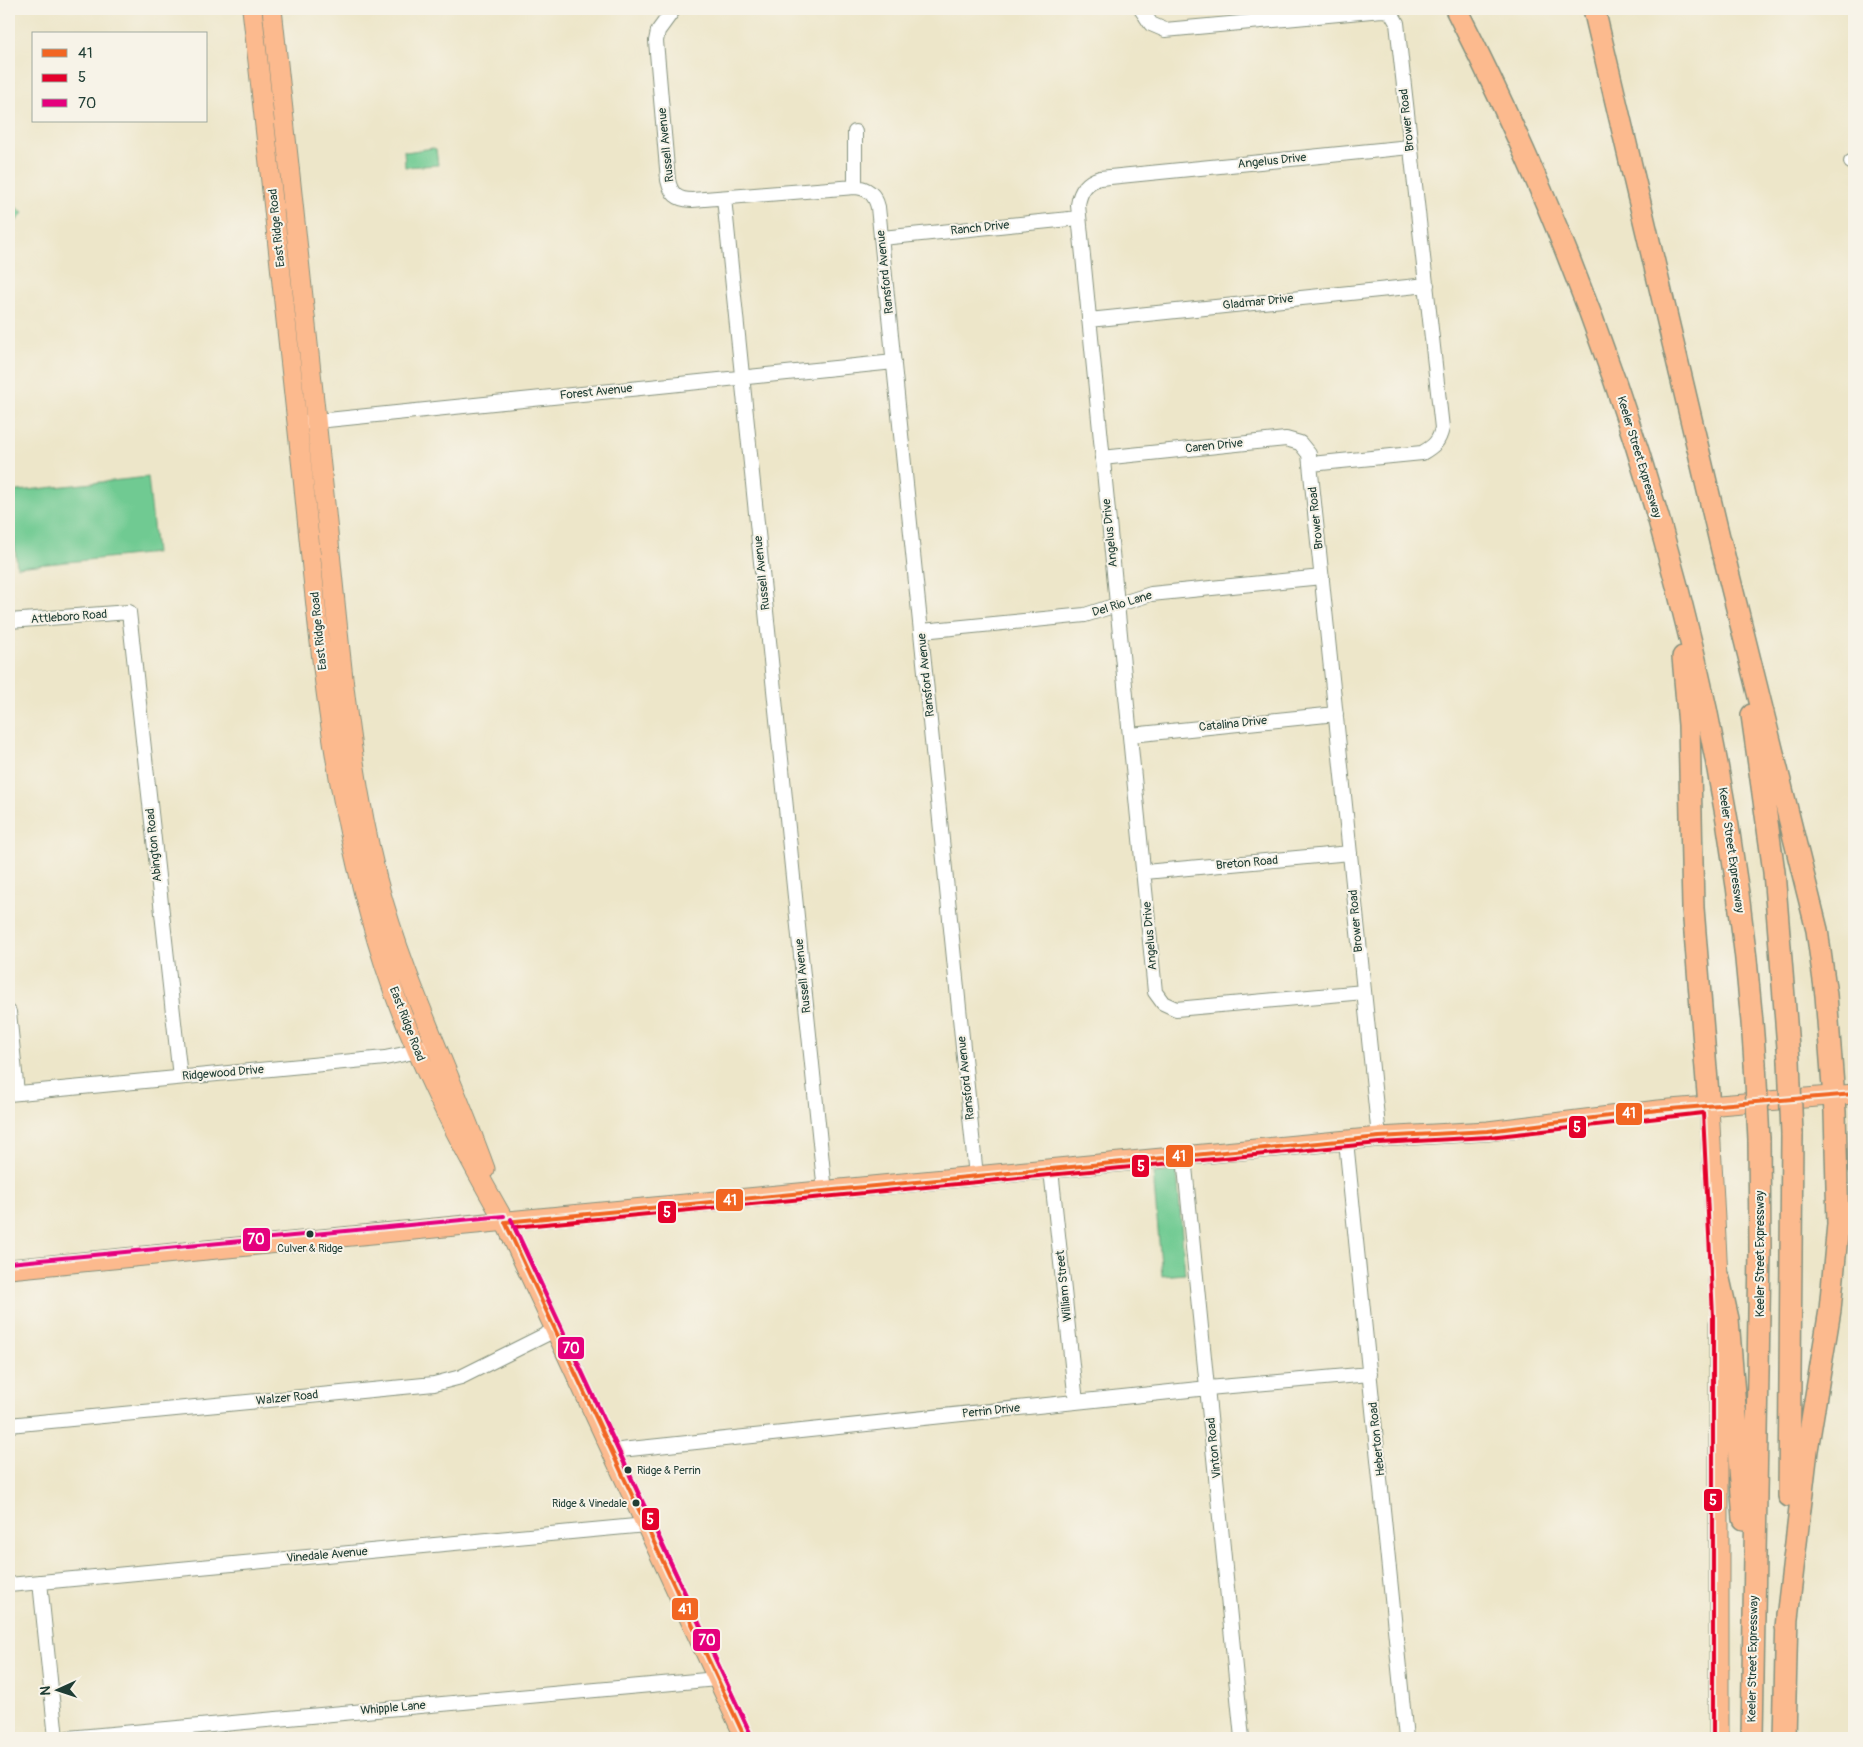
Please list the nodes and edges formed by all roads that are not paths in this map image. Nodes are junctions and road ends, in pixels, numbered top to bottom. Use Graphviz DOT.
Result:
graph roads {
  1 [pos="252,9"];
  2 [pos="272,9"];
  3 [pos="674,9"];
  4 [pos="1141,9"];
  5 [pos="1456,9"];
  6 [pos="1595,9"];
  7 [pos="1272,14"];
  8 [pos="855,132"];
  9 [pos="1410,147"];
  10 [pos="855,187"];
  11 [pos="724,198"];
  12 [pos="1079,218"];
  13 [pos="882,238"];
  14 [pos="1427,285"];
  15 [pos="1089,320"];
  16 [pos="894,362"];
  17 [pos="742,377"];
  18 [pos="316,421"];
  19 [pos="298,423"];
  20 [pos="1102,458"];
  21 [pos="1311,464"];
  22 [pos="1652,497"];
  23 [pos="1720,540"];
  24 [pos="1322,577"];
  25 [pos="1118,605"];
  26 [pos="129,612"];
  27 [pos="9,621"];
  28 [pos="922,631"];
  29 [pos="1336,714"];
  30 [pos="1131,735"];
  31 [pos="1350,853"];
  32 [pos="1145,872"];
  33 [pos="1364,992"];
  34 [pos="9,1012"];
  35 [pos="435,1044"];
  36 [pos="416,1051"];
  37 [pos="180,1077"];
  38 [pos="13,1094"];
  39 [pos="1844,1094"];
  40 [pos="1709,1106"];
  41 [pos="1378,1137"];
  42 [pos="1346,1140"];
  43 [pos="1184,1157"];
  44 [pos="1051,1170"];
  45 [pos="976,1176"];
  46 [pos="825,1192"];
  47 [pos="504,1222"];
  48 [pos="9,1269"];
  49 [pos="1718,1279"];
  50 [pos="555,1330"];
  51 [pos="1370,1374"];
  52 [pos="1208,1388"];
  53 [pos="1076,1402"];
  54 [pos="9,1425"];
  55 [pos="611,1451"];
  56 [pos="646,1525"];
  57 [pos="40,1582"];
  58 [pos="9,1585"];
  59 [pos="1786,1627"];
  60 [pos="718,1679"];
  61 [pos="1752,1715"];
  62 [pos="56,1738"];
  63 [pos="68,1738"];
  64 [pos="745,1738"];
  65 [pos="1242,1738"];
  66 [pos="1406,1738"];
  67 [pos="1719,1738"];
  68 [pos="1752,1738"];
  69 [pos="1784,1738"];
  1 -- 19 [label="main road, East Ridge Road"];
  2 -- 18 [label="main road, East Ridge Road"];
  3 -- 11 [label="street, Russell Avenue"];
  4 -- 7 [label="street"];
  5 -- 22 [label="highway, Keeler Street Expressway"];
  6 -- 23 [label="highway"];
  7 -- 9 [label="street, Brower Road"];
  8 -- 10 [label="street"];
  9 -- 12 [label="street, Angelus Drive"];
  9 -- 14 [label="street, Brower Road"];
  10 -- 11 [label="street"];
  10 -- 13 [label="street, Ransford Avenue"];
  11 -- 17 [label="street, Russell Avenue"];
  12 -- 13 [label="street, Ranch Drive"];
  12 -- 15 [label="street, Angelus Drive"];
  13 -- 16 [label="street, Ransford Avenue"];
  14 -- 15 [label="street, Gladmar Drive"];
  14 -- 21 [label="street, Brower Road"];
  15 -- 20 [label="street, Angelus Drive"];
  16 -- 17 [label="street, Forest Avenue"];
  16 -- 28 [label="street, Ransford Avenue"];
  17 -- 18 [label="street, Forest Avenue"];
  17 -- 46 [label="street, Russell Avenue"];
  18 -- 19 [label="street, Forest Avenue"];
  18 -- 35 [label="main road, East Ridge Road"];
  19 -- 36 [label="main road, East Ridge Road"];
  20 -- 21 [label="street, Caren Drive"];
  20 -- 25 [label="street, Angelus Drive"];
  21 -- 24 [label="street, Brower Road"];
  22 -- 40 [label="highway"];
  22 -- 61 [label="highway, Keeler Street Expressway, bridge"];
  23 -- 39 [label="highway"];
  23 -- 59 [label="highway, bridge"];
  24 -- 25 [label="street, Del Rio Lane"];
  24 -- 29 [label="street, Brower Road"];
  25 -- 28 [label="street, Del Rio Lane"];
  25 -- 30 [label="street, Angelus Drive"];
  26 -- 27 [label="street, Attleboro Road"];
  26 -- 37 [label="street, Abington Road"];
  28 -- 45 [label="street, Ransford Avenue"];
  29 -- 30 [label="street, Catalina Drive"];
  29 -- 31 [label="street, Brower Road"];
  30 -- 32 [label="street, Angelus Drive"];
  31 -- 32 [label="street, Breton Road"];
  31 -- 33 [label="street, Brower Road"];
  32 -- 33 [label="street, Angelus Drive"];
  33 -- 41 [label="street, Brower Road"];
  34 -- 38 [label="street"];
  35 -- 36 [label="street, Ridgewood Drive"];
  35 -- 47 [label="main road, East Ridge Road"];
  36 -- 37 [label="street, Ridgewood Drive"];
  36 -- 47 [label="main road, East Ridge Road"];
  37 -- 38 [label="street, Ridgewood Drive"];
  39 -- 40 [label="main road"];
  39 -- 59 [label="highway"];
  40 -- 41 [label="main road"];
  40 -- 49 [label="main road"];
  41 -- 42 [label="main road"];
  42 -- 43 [label="main road"];
  42 -- 51 [label="street, Heberton Road"];
  43 -- 44 [label="main road"];
  43 -- 52 [label="street, Vinton Road"];
  44 -- 45 [label="main road"];
  44 -- 53 [label="street, William Street"];
  45 -- 46 [label="main road"];
  46 -- 47 [label="main road"];
  47 -- 48 [label="main road"];
  47 -- 50 [label="main road, East Ridge Road"];
  49 -- 61 [label="highway"];
  49 -- 67 [label="main road"];
  50 -- 54 [label="street, Walzer Road"];
  50 -- 55 [label="main road, East Ridge Road"];
  51 -- 52 [label="street, Perrin Drive"];
  51 -- 66 [label="street, Heberton Road"];
  52 -- 53 [label="street, Perrin Drive"];
  52 -- 65 [label="street, Vinton Road"];
  53 -- 55 [label="street, Perrin Drive"];
  55 -- 56 [label="main road, East Ridge Road"];
  56 -- 57 [label="street, Vinedale Avenue"];
  56 -- 60 [label="main road, East Ridge Road"];
  57 -- 58 [label="street, Vinedale Avenue"];
  57 -- 62 [label="street"];
  59 -- 69 [label="highway"];
  60 -- 63 [label="street, Whipple Lane"];
  60 -- 64 [label="main road, East Ridge Road"];
  61 -- 68 [label="highway, Keeler Street Expressway"];
}
